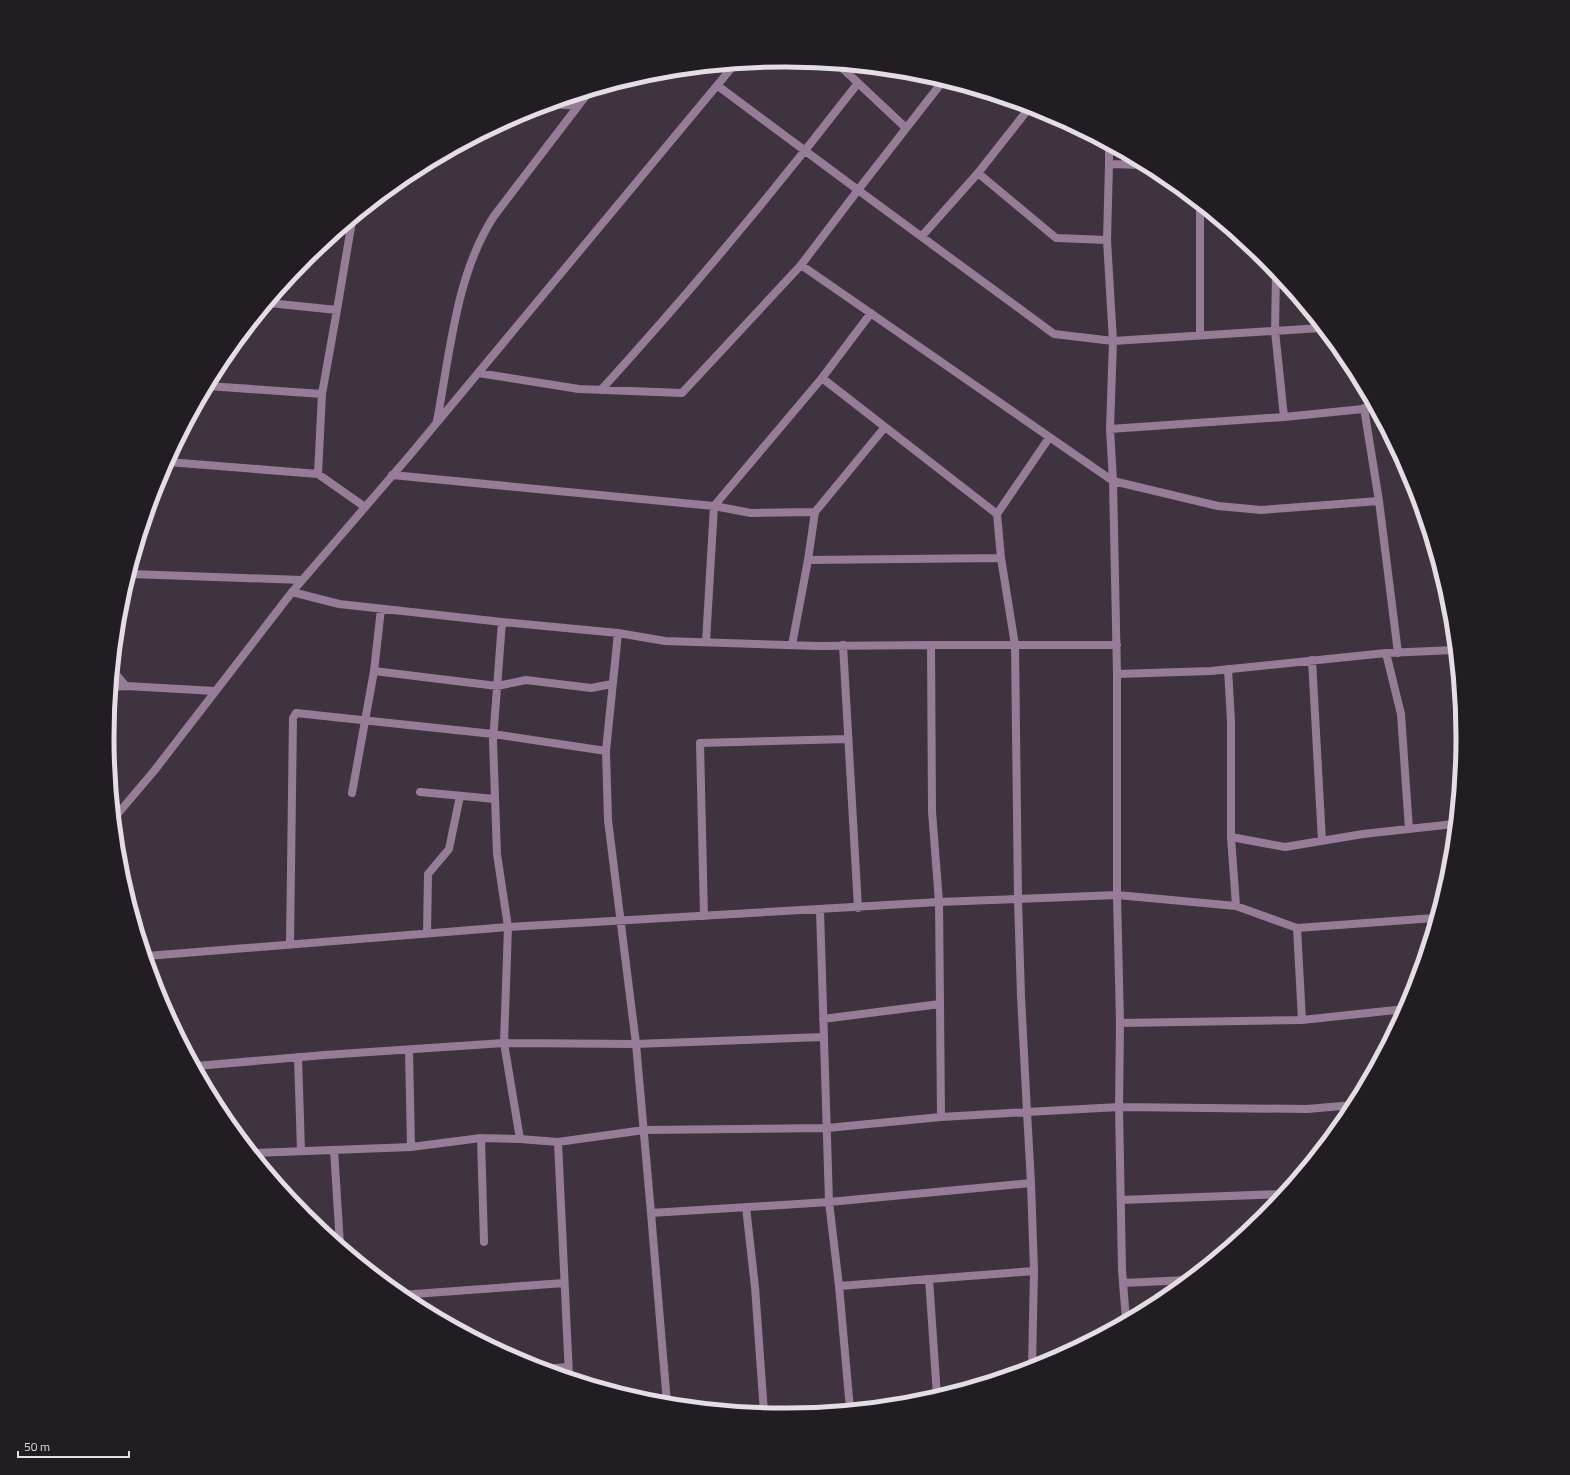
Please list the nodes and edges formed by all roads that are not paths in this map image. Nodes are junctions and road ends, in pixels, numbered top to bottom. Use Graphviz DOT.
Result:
graph roads {
  1 [pos="731,69"];
  2 [pos="844,70"];
  3 [pos="858,83"];
  4 [pos="939,85"];
  5 [pos="718,86"];
  6 [pos="584,98"];
  7 [pos="564,105"];
  8 [pos="578,106"];
  9 [pos="1026,112"];
  10 [pos="906,128"];
  11 [pos="805,151"];
  12 [pos="1109,151"];
  13 [pos="1109,164"];
  14 [pos="1133,165"];
  15 [pos="978,173"];
  16 [pos="858,190"];
  17 [pos="1200,212"];
  18 [pos="351,227"];
  19 [pos="922,236"];
  20 [pos="1108,240"];
  21 [pos="801,265"];
  22 [pos="1276,281"];
  23 [pos="274,304"];
  24 [pos="337,310"];
  25 [pos="871,313"];
  26 [pos="1316,328"];
  27 [pos="1275,331"];
  28 [pos="1200,335"];
  29 [pos="1113,341"];
  30 [pos="478,373"];
  31 [pos="822,378"];
  32 [pos="214,386"];
  33 [pos="601,390"];
  34 [pos="322,394"];
  35 [pos="1364,408"];
  36 [pos="1369,408"];
  37 [pos="1284,417"];
  38 [pos="436,422"];
  39 [pos="885,427"];
  40 [pos="1110,428"];
  41 [pos="1049,438"];
  42 [pos="174,463"];
  43 [pos="318,474"];
  44 [pos="392,475"];
  45 [pos="1113,481"];
  46 [pos="1379,501"];
  47 [pos="714,506"];
  48 [pos="365,507"];
  49 [pos="815,512"];
  50 [pos="998,514"];
  51 [pos="1001,558"];
  52 [pos="808,560"];
  53 [pos="135,573"];
  54 [pos="302,580"];
  55 [pos="292,592"];
  56 [pos="381,609"];
  57 [pos="502,622"];
  58 [pos="618,634"];
  59 [pos="706,642"];
  60 [pos="931,644"];
  61 [pos="792,645"];
  62 [pos="1117,645"];
  63 [pos="843,646"];
  64 [pos="1015,646"];
  65 [pos="1450,650"];
  66 [pos="1386,653"];
  67 [pos="1398,653"];
  68 [pos="1312,660"];
  69 [pos="1228,669"];
  70 [pos="374,670"];
  71 [pos="1117,674"];
  72 [pos="118,676"];
  73 [pos="612,684"];
  74 [pos="126,686"];
  75 [pos="497,686"];
  76 [pos="117,687"];
  77 [pos="215,691"];
  78 [pos="366,720"];
  79 [pos="493,734"];
  80 [pos="848,739"];
  81 [pos="606,751"];
  82 [pos="420,792"];
  83 [pos="352,793"];
  84 [pos="460,796"];
  85 [pos="495,799"];
  86 [pos="119,812"];
  87 [pos="1450,824"];
  88 [pos="1409,829"];
  89 [pos="1231,837"];
  90 [pos="1322,841"];
  91 [pos="1117,895"];
  92 [pos="1018,899"];
  93 [pos="939,902"];
  94 [pos="1236,906"];
  95 [pos="858,908"];
  96 [pos="820,910"];
  97 [pos="704,916"];
  98 [pos="1431,918"];
  99 [pos="621,920"];
  100 [pos="508,927"];
  101 [pos="1297,928"];
  102 [pos="427,934"];
  103 [pos="290,944"];
  104 [pos="151,956"];
  105 [pos="940,1004"];
  106 [pos="1397,1010"];
  107 [pos="823,1019"];
  108 [pos="1302,1020"];
  109 [pos="1120,1023"];
  110 [pos="823,1037"];
  111 [pos="504,1043"];
  112 [pos="636,1044"];
  113 [pos="409,1050"];
  114 [pos="298,1057"];
  115 [pos="200,1066"];
  116 [pos="1346,1106"];
  117 [pos="1119,1107"];
  118 [pos="1028,1112"];
  119 [pos="941,1117"];
  120 [pos="827,1128"];
  121 [pos="644,1130"];
  122 [pos="481,1138"];
  123 [pos="520,1139"];
  124 [pos="558,1142"];
  125 [pos="411,1147"];
  126 [pos="334,1150"];
  127 [pos="301,1151"];
  128 [pos="259,1153"];
  129 [pos="1031,1183"];
  130 [pos="1276,1194"];
  131 [pos="1121,1200"];
  132 [pos="829,1202"];
  133 [pos="746,1207"];
  134 [pos="651,1213"];
  135 [pos="340,1239"];
  136 [pos="484,1242"];
  137 [pos="1034,1271"];
  138 [pos="929,1279"];
  139 [pos="1178,1280"];
  140 [pos="564,1283"];
  141 [pos="1123,1283"];
  142 [pos="839,1286"];
  143 [pos="411,1294"];
  144 [pos="1126,1315"];
  145 [pos="1032,1361"];
  146 [pos="568,1367"];
  147 [pos="558,1368"];
  148 [pos="569,1372"];
  149 [pos="938,1390"];
  150 [pos="666,1397"];
  151 [pos="850,1405"];
  152 [pos="763,1407"];
  1 -- 5 [label="street"];
  2 -- 3 [label="street"];
  3 -- 10 [label="street"];
  3 -- 11 [label="street"];
  4 -- 10 [label="street"];
  5 -- 11 [label="street"];
  5 -- 30 [label="street"];
  6 -- 8 [label="street"];
  7 -- 8 [label="street"];
  8 -- 38 [label="street"];
  9 -- 15 [label="street"];
  10 -- 16 [label="street"];
  11 -- 16 [label="street"];
  11 -- 33 [label="street"];
  12 -- 13 [label="street"];
  13 -- 14 [label="street"];
  13 -- 20 [label="street"];
  15 -- 19 [label="street"];
  15 -- 20 [label="street"];
  16 -- 19 [label="street"];
  16 -- 21 [label="street"];
  17 -- 28 [label="street"];
  18 -- 24 [label="street"];
  19 -- 29 [label="street"];
  20 -- 29 [label="street"];
  21 -- 25 [label="street"];
  21 -- 33 [label="street"];
  22 -- 27 [label="street"];
  23 -- 24 [label="street"];
  24 -- 34 [label="street"];
  25 -- 31 [label="street"];
  25 -- 41 [label="street"];
  26 -- 27 [label="street"];
  27 -- 28 [label="street"];
  27 -- 37 [label="street"];
  28 -- 29 [label="street"];
  29 -- 40 [label="street"];
  30 -- 33 [label="street"];
  30 -- 38 [label="street"];
  31 -- 39 [label="street"];
  31 -- 47 [label="street"];
  32 -- 34 [label="street"];
  34 -- 43 [label="street"];
  35 -- 36 [label="street"];
  35 -- 37 [label="street"];
  35 -- 46 [label="street"];
  37 -- 40 [label="street"];
  38 -- 44 [label="street"];
  39 -- 49 [label="street"];
  39 -- 50 [label="street"];
  40 -- 45 [label="street"];
  41 -- 45 [label="street"];
  41 -- 50 [label="street"];
  42 -- 43 [label="street"];
  43 -- 48 [label="street"];
  44 -- 47 [label="street"];
  44 -- 48 [label="street"];
  45 -- 46 [label="street"];
  45 -- 62 [label="street"];
  46 -- 67 [label="street"];
  47 -- 49 [label="street"];
  47 -- 59 [label="street"];
  48 -- 54 [label="street"];
  49 -- 52 [label="street"];
  50 -- 51 [label="street"];
  51 -- 52 [label="street"];
  51 -- 64 [label="street"];
  52 -- 61 [label="street"];
  53 -- 54 [label="street"];
  54 -- 55 [label="street"];
  55 -- 56 [label="street"];
  55 -- 77 [label="street"];
  56 -- 57 [label="street"];
  56 -- 70 [label="street"];
  57 -- 58 [label="street"];
  57 -- 75 [label="street"];
  58 -- 59 [label="street"];
  58 -- 73 [label="street"];
  59 -- 61 [label="street"];
  60 -- 63 [label="street"];
  60 -- 64 [label="street"];
  60 -- 93 [label="street"];
  61 -- 63 [label="street"];
  62 -- 64 [label="street"];
  62 -- 71 [label="street"];
  63 -- 80 [label="street"];
  64 -- 92 [label="street"];
  65 -- 67 [label="street"];
  66 -- 67 [label="street"];
  66 -- 68 [label="street"];
  66 -- 88 [label="street"];
  68 -- 69 [label="street"];
  68 -- 90 [label="street"];
  69 -- 71 [label="street"];
  69 -- 89 [label="street"];
  70 -- 75 [label="street"];
  70 -- 78 [label="street"];
  71 -- 91 [label="street"];
  72 -- 74 [label="street"];
  73 -- 75 [label="street"];
  73 -- 81 [label="street"];
  74 -- 76 [label="street"];
  74 -- 77 [label="street"];
  75 -- 79 [label="street"];
  77 -- 86 [label="street"];
  78 -- 79 [label="street"];
  78 -- 83 [label="street"];
  78 -- 103 [label="street"];
  79 -- 81 [label="street"];
  79 -- 85 [label="street"];
  80 -- 95 [label="street"];
  80 -- 97 [label="street"];
  81 -- 99 [label="street"];
  82 -- 84 [label="street"];
  84 -- 85 [label="street"];
  84 -- 102 [label="street"];
  85 -- 100 [label="street"];
  87 -- 88 [label="street"];
  88 -- 90 [label="street"];
  89 -- 90 [label="street"];
  89 -- 94 [label="street"];
  91 -- 92 [label="street"];
  91 -- 94 [label="street"];
  91 -- 109 [label="street"];
  92 -- 93 [label="street"];
  92 -- 118 [label="street"];
  93 -- 95 [label="street"];
  93 -- 105 [label="street"];
  94 -- 101 [label="street"];
  95 -- 96 [label="street"];
  96 -- 97 [label="street"];
  96 -- 107 [label="street"];
  97 -- 99 [label="street"];
  98 -- 101 [label="street"];
  99 -- 100 [label="street"];
  99 -- 112 [label="street"];
  100 -- 102 [label="street"];
  100 -- 111 [label="street"];
  101 -- 108 [label="street"];
  102 -- 103 [label="street"];
  103 -- 104 [label="street"];
  105 -- 107 [label="street"];
  105 -- 119 [label="street"];
  106 -- 108 [label="street"];
  107 -- 110 [label="street"];
  108 -- 109 [label="street"];
  109 -- 117 [label="street"];
  110 -- 112 [label="street"];
  110 -- 120 [label="street"];
  111 -- 112 [label="street"];
  111 -- 113 [label="street"];
  111 -- 123 [label="street"];
  112 -- 121 [label="street"];
  113 -- 114 [label="street"];
  113 -- 125 [label="street"];
  114 -- 115 [label="street"];
  114 -- 127 [label="street"];
  116 -- 117 [label="street"];
  117 -- 118 [label="street"];
  117 -- 131 [label="street"];
  118 -- 119 [label="street"];
  118 -- 129 [label="street"];
  119 -- 120 [label="street"];
  120 -- 121 [label="street"];
  120 -- 132 [label="street"];
  121 -- 124 [label="street"];
  121 -- 134 [label="street"];
  122 -- 123 [label="street"];
  122 -- 125 [label="street"];
  122 -- 136 [label="street"];
  123 -- 124 [label="street"];
  124 -- 140 [label="street"];
  125 -- 126 [label="street"];
  126 -- 127 [label="street"];
  126 -- 135 [label="street"];
  127 -- 128 [label="street"];
  129 -- 132 [label="street"];
  129 -- 137 [label="street"];
  130 -- 131 [label="street"];
  131 -- 141 [label="street"];
  132 -- 133 [label="street"];
  132 -- 142 [label="street"];
  133 -- 134 [label="street"];
  133 -- 152 [label="street"];
  134 -- 150 [label="street"];
  137 -- 138 [label="street"];
  137 -- 145 [label="street"];
  138 -- 142 [label="street"];
  138 -- 149 [label="street"];
  139 -- 141 [label="street"];
  140 -- 143 [label="street"];
  140 -- 146 [label="street"];
  141 -- 144 [label="street"];
  142 -- 151 [label="street"];
  146 -- 147 [label="street"];
  146 -- 148 [label="street"];
}
